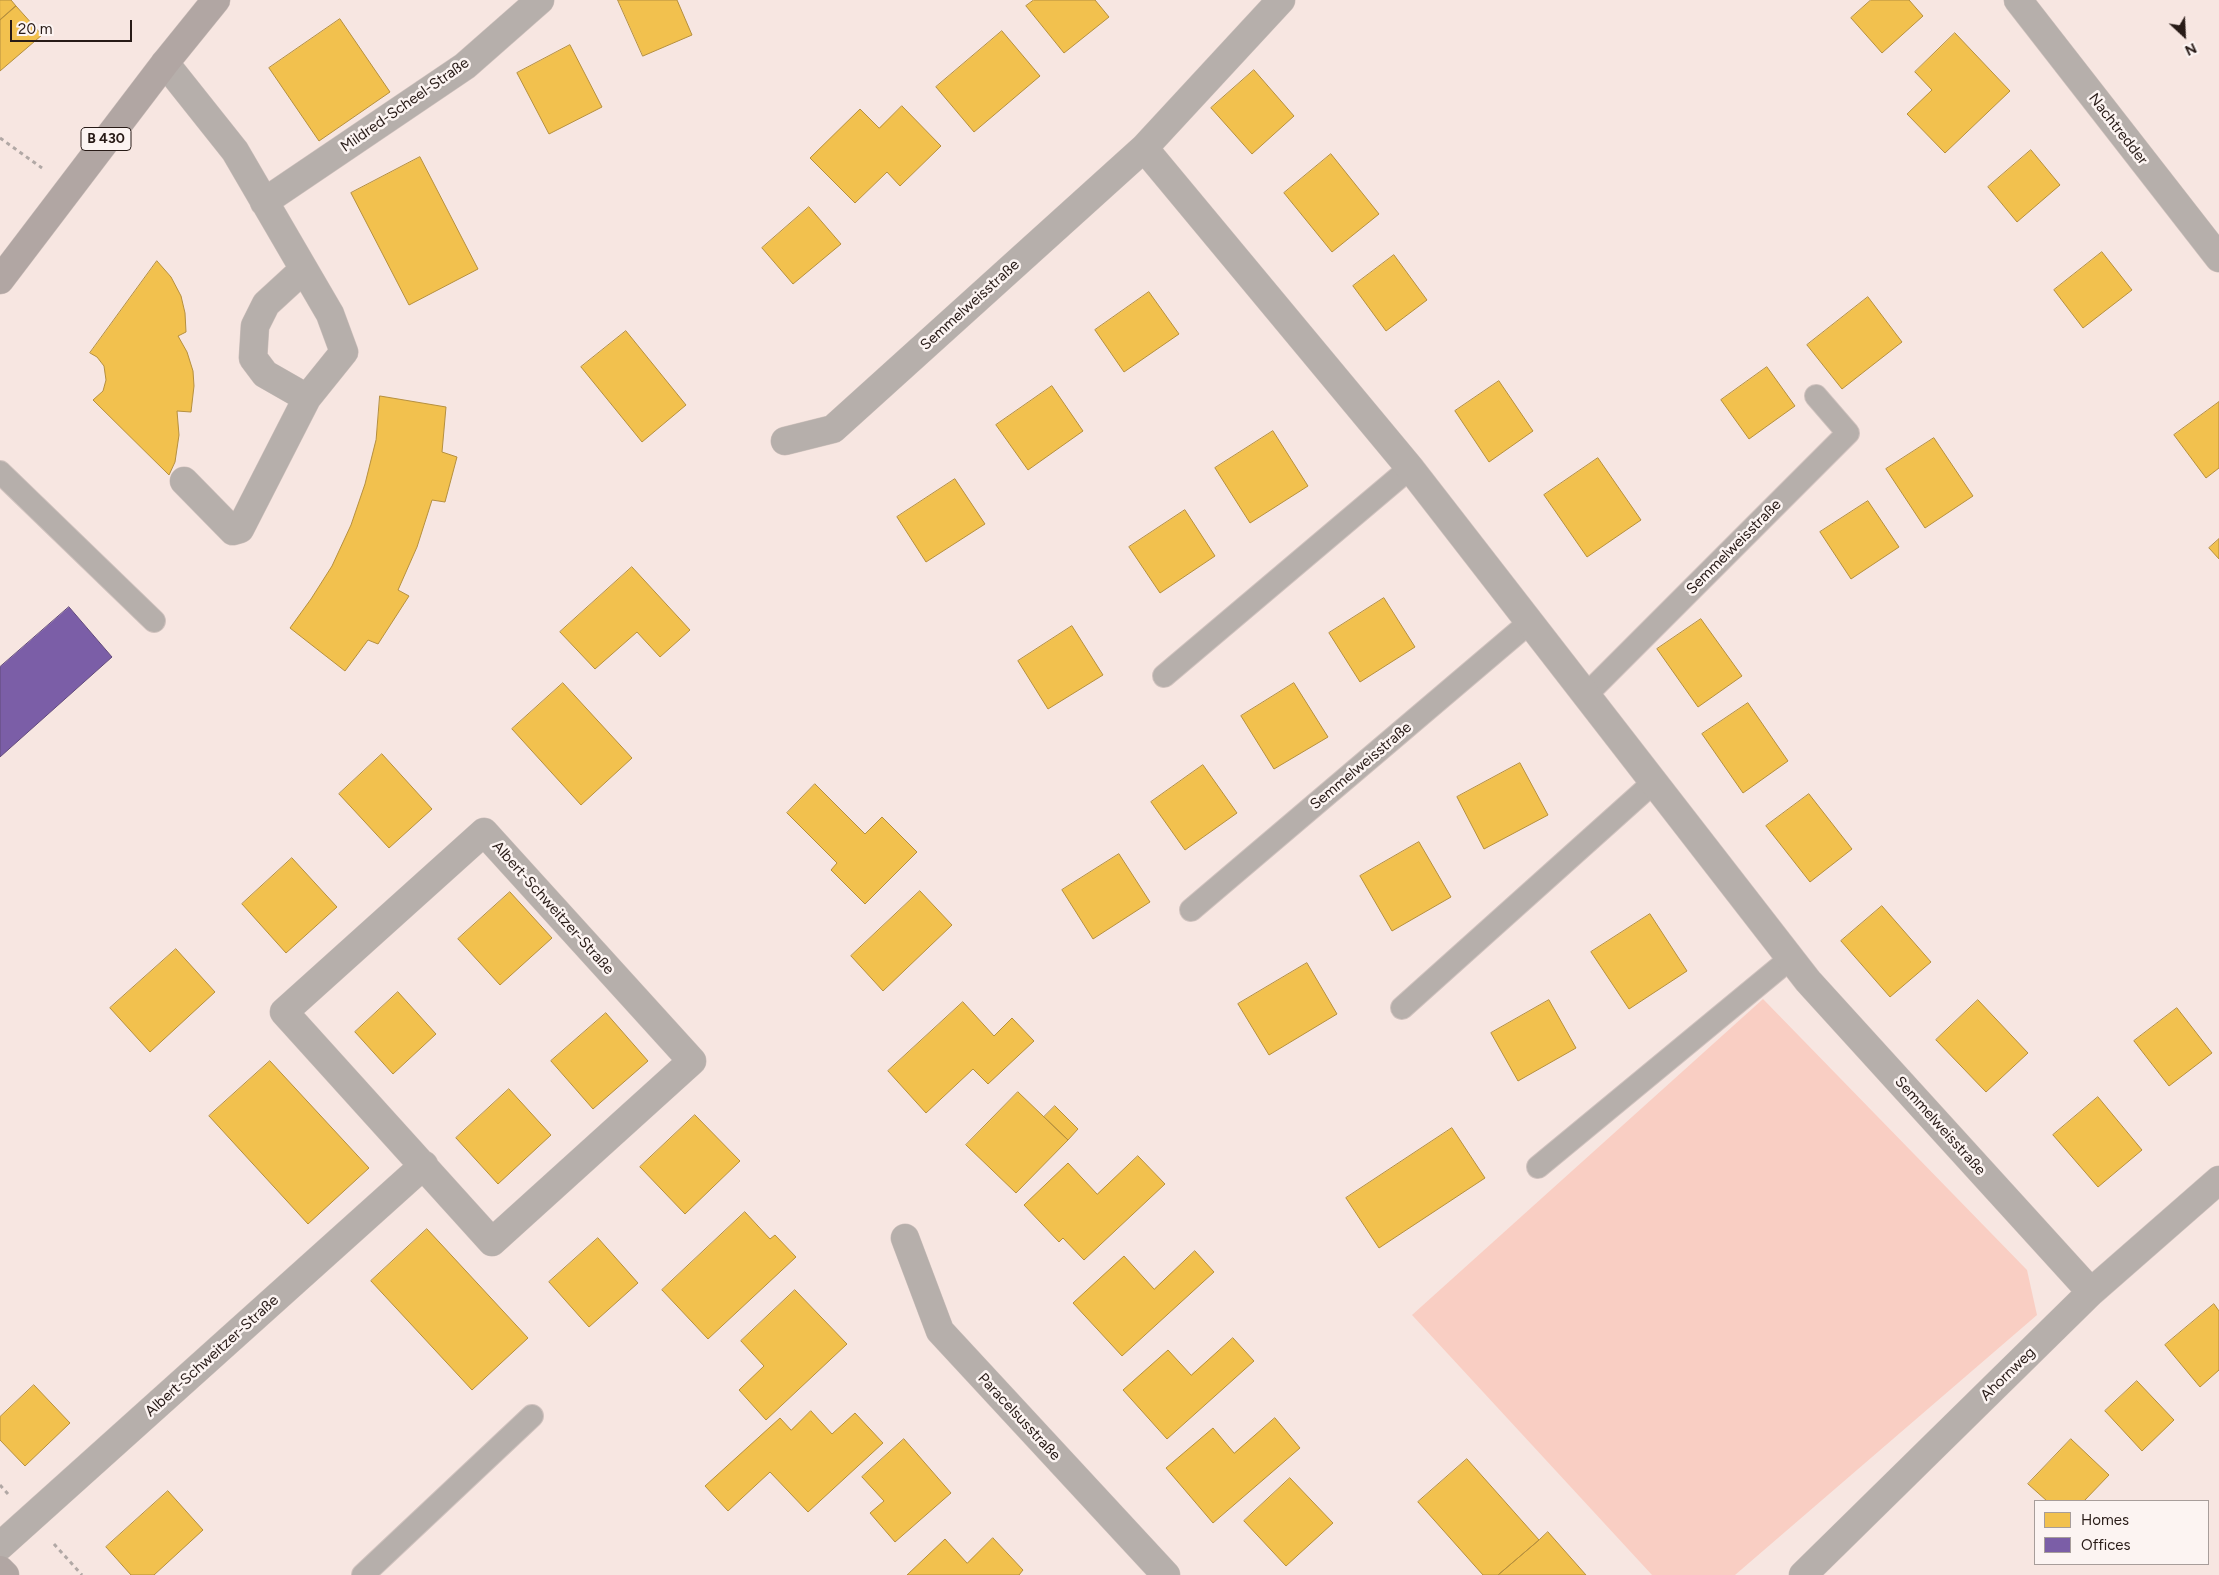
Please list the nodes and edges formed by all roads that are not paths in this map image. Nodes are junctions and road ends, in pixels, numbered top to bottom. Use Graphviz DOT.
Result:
graph roads {
  1 [pos="216,0"];
  2 [pos="540,0"];
  3 [pos="1281,0"];
  4 [pos="2018,0"];
  5 [pos="165,63"];
  6 [pos="1144,148"];
  7 [pos="264,202"];
  8 [pos="2219,258"];
  9 [pos="303,270"];
  10 [pos="0,280"];
  11 [pos="1816,396"];
  12 [pos="307,398"];
  13 [pos="785,441"];
  14 [pos="1410,468"];
  15 [pos="0,472"];
  16 [pos="184,481"];
  17 [pos="154,621"];
  18 [pos="1530,622"];
  19 [pos="1164,676"];
  20 [pos="1586,695"];
  21 [pos="1654,782"];
  22 [pos="1191,910"];
  23 [pos="1791,958"];
  24 [pos="1402,1008"];
  25 [pos="424,1165"];
  26 [pos="1538,1166"];
  27 [pos="2219,1180"];
  28 [pos="905,1238"];
  29 [pos="2091,1292"];
  30 [pos="532,1416"];
  31 [pos="0,1546"];
  32 [pos="0,1570"];
  33 [pos="5,1575"];
  34 [pos="364,1575"];
  35 [pos="1166,1575"];
  36 [pos="1803,1575"];
  1 -- 5 [label="main road, B 430"];
  2 -- 7 [label="street, Mildred-Scheel-Straße"];
  3 -- 6 [label="street, Semmelweisstraße"];
  4 -- 8 [label="street, Nachtredder"];
  5 -- 7 [label="street"];
  5 -- 10 [label="main road, B 430"];
  6 -- 13 [label="street, Semmelweisstraße"];
  6 -- 14 [label="street, Semmelweisstraße"];
  7 -- 9 [label="street"];
  9 -- 12 [label="street"];
  9 -- 12 [label="street"];
  11 -- 20 [label="lane, Semmelweisstraße"];
  12 -- 16 [label="street"];
  14 -- 18 [label="street, Semmelweisstraße"];
  14 -- 19 [label="lane"];
  15 -- 17 [label="lane"];
  18 -- 20 [label="street, Semmelweisstraße"];
  18 -- 22 [label="lane, Semmelweisstraße"];
  20 -- 21 [label="street, Semmelweisstraße"];
  21 -- 23 [label="street, Semmelweisstraße"];
  21 -- 24 [label="lane"];
  23 -- 26 [label="lane"];
  23 -- 29 [label="street, Semmelweisstraße"];
  25 -- 25 [label="street, Albert-Schweitzer-Straße"];
  25 -- 31 [label="street, Albert-Schweitzer-Straße"];
  27 -- 29 [label="street, Ahornweg"];
  28 -- 35 [label="street, Paracelsusstraße"];
  29 -- 36 [label="street, Ahornweg"];
  30 -- 34 [label="lane"];
  32 -- 33 [label="main road"];
}
